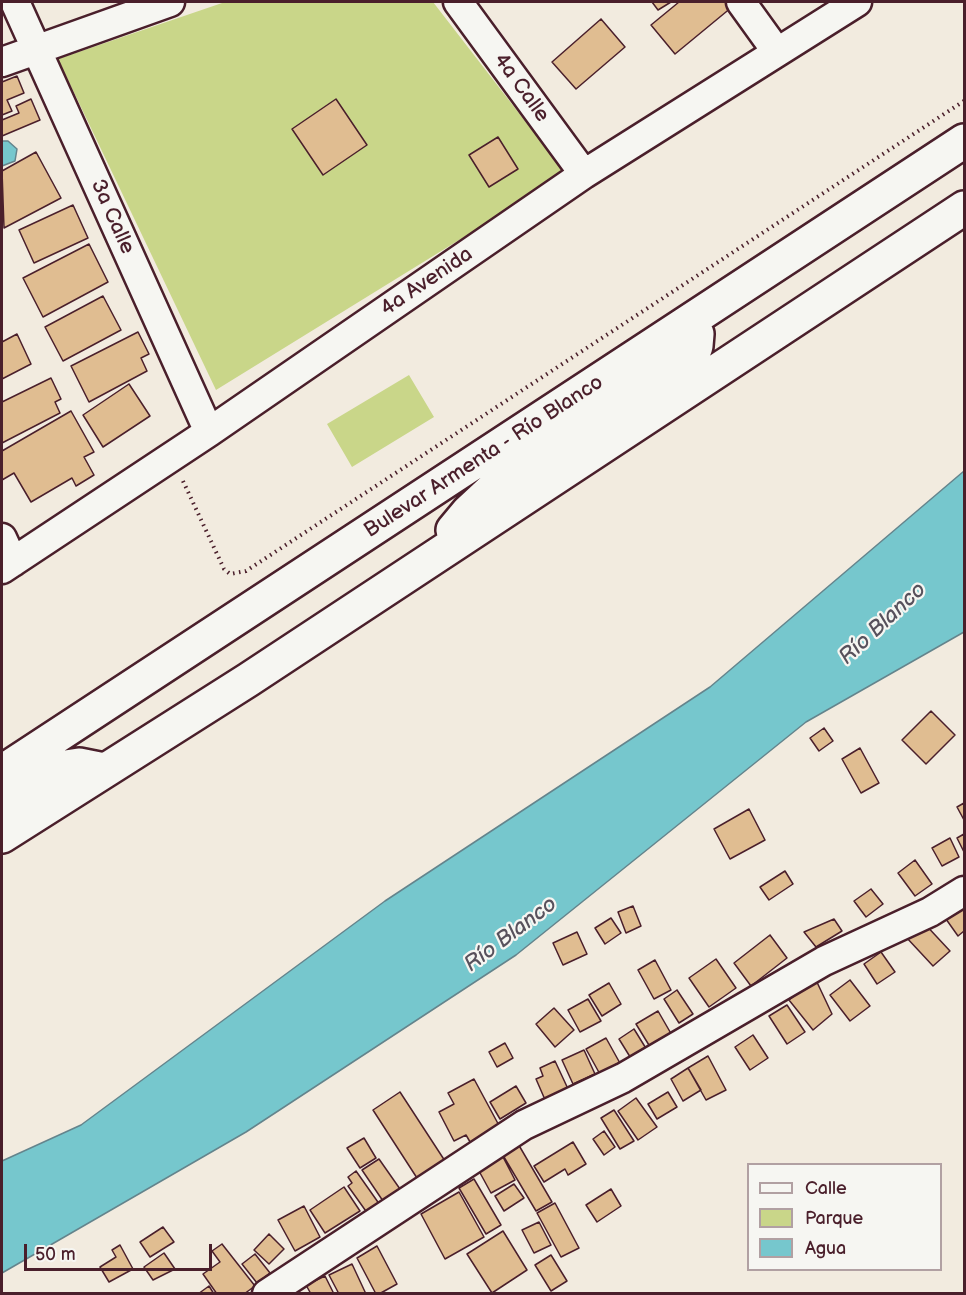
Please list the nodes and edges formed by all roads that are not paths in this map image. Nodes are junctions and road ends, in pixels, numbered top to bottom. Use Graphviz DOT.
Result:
graph roads {
  1 [pos="15,2"];
  2 [pos="170,2"];
  3 [pos="458,2"];
  4 [pos="741,2"];
  5 [pos="857,2"];
  6 [pos="36,48"];
  7 [pos="777,52"];
  8 [pos="2,63"];
  9 [pos="964,141"];
  10 [pos="584,174"];
  11 [pos="964,208"];
  12 [pos="688,323"];
  13 [pos="209,432"];
  14 [pos="5,556"];
  15 [pos="428,562"];
  16 [pos="104,770"];
  17 [pos="2,772"];
  18 [pos="2,802"];
  19 [pos="2,836"];
  20 [pos="964,891"];
  21 [pos="267,1293"];
  1 -- 6 [label="street, 3a Calle"];
  2 -- 6 [label="street"];
  3 -- 10 [label="street, 4a Calle"];
  4 -- 7 [label="street"];
  5 -- 7 [label="street, 4a Avenida"];
  6 -- 8 [label="street"];
  6 -- 13 [label="street, 3a Calle"];
  7 -- 10 [label="street, 4a Avenida"];
  9 -- 12 [label="main road, Bulevar Armenta - Río Blanco"];
  10 -- 13 [label="street, 4a Avenida"];
  11 -- 15 [label="main road"];
  12 -- 15 [label="main road"];
  12 -- 17 [label="main road, Bulevar Armenta - Río Blanco"];
  13 -- 14 [label="street, 4a Avenida"];
  15 -- 16 [label="main road"];
  16 -- 18 [label="main road"];
  16 -- 19 [label="main road"];
  20 -- 21 [label="street"];
}
